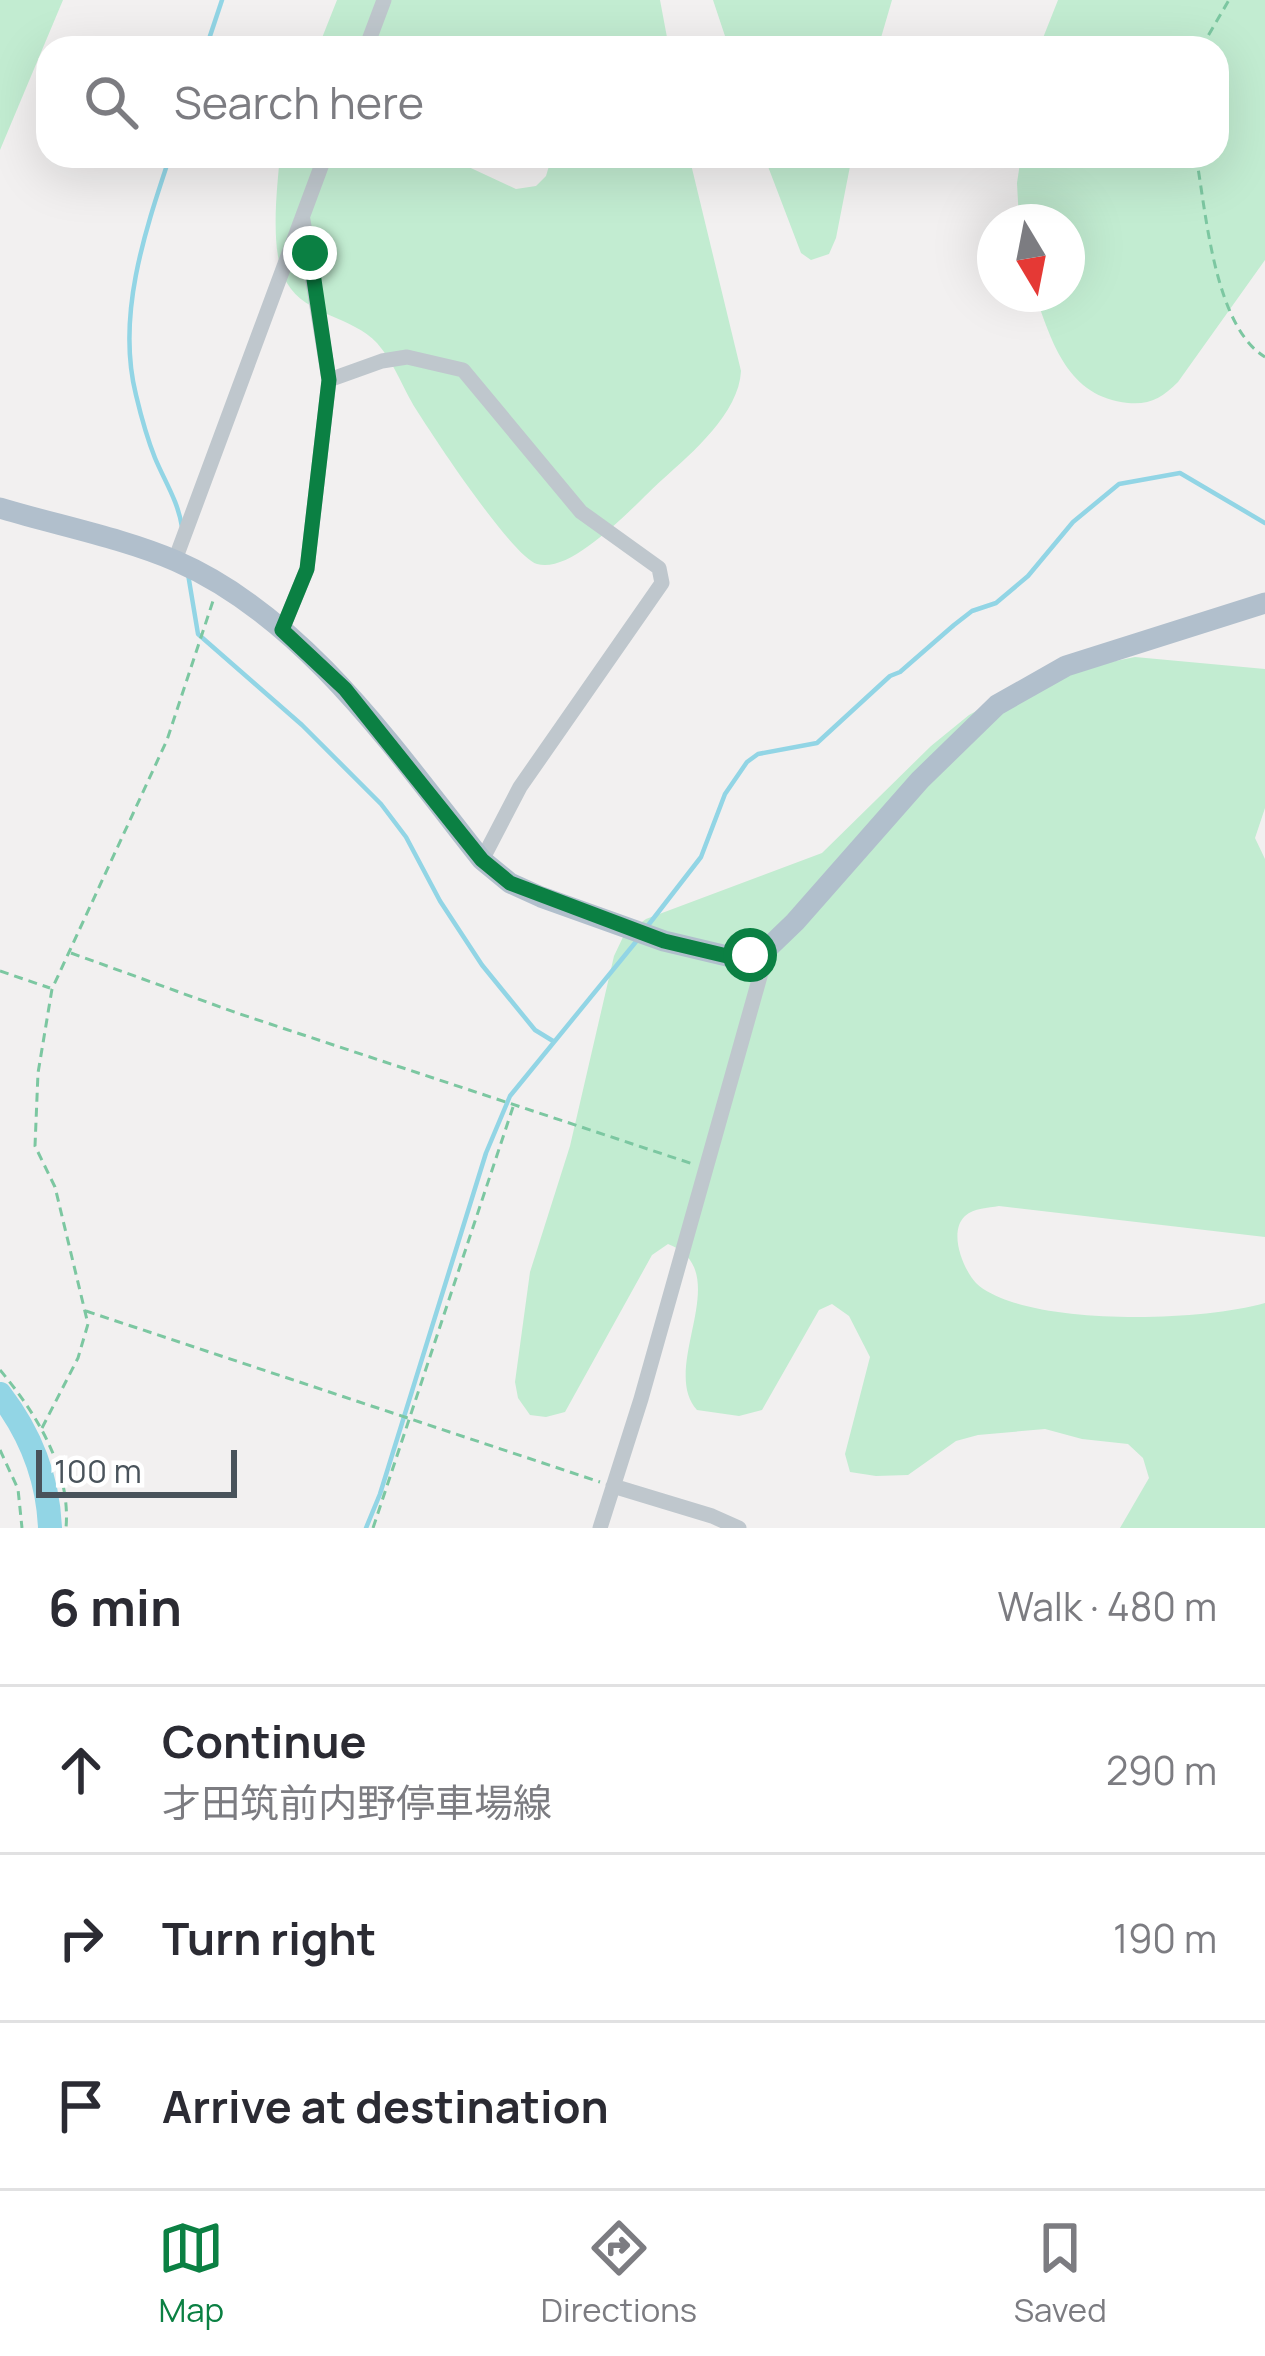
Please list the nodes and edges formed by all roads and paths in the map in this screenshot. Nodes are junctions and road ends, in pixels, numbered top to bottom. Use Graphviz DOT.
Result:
graph roads {
  1 [pos="384,0"];
  2 [pos="1229,0"];
  3 [pos="370,36"];
  4 [pos="1208,36"];
  5 [pos="320,168"];
  6 [pos="1198,168"];
  7 [pos="302,217"];
  8 [pos="1265,357"];
  9 [pos="329,380"];
  10 [pos="0,508"];
  11 [pos="175,560"];
  12 [pos="219,584"];
  13 [pos="1265,603"];
  14 [pos="282,630"];
  15 [pos="482,860"];
  16 [pos="768,948"];
  17 [pos="70,952"];
  18 [pos="0,971"];
  19 [pos="52,989"];
  20 [pos="514,1105"];
  21 [pos="705,1167"];
  22 [pos="86,1311"];
  23 [pos="0,1370"];
  24 [pos="409,1418"];
  25 [pos="42,1429"];
  26 [pos="0,1450"];
  27 [pos="614,1486"];
  28 [pos="22,1528"];
  29 [pos="66,1528"];
  30 [pos="374,1528"];
  31 [pos="600,1528"];
  32 [pos="740,1528"];
  1 -- 3 [label="street"];
  2 -- 4 [label="path"];
  5 -- 7 [label="street"];
  6 -- 8 [label="path"];
  7 -- 9 [label="street"];
  7 -- 11 [label="street"];
  9 -- 14 [label="street"];
  9 -- 15 [label="street"];
  10 -- 11 [label="main road"];
  11 -- 12 [label="main road"];
  12 -- 14 [label="main road"];
  12 -- 17 [label="path"];
  13 -- 16 [label="main road"];
  14 -- 15 [label="main road"];
  15 -- 16 [label="main road"];
  16 -- 21 [label="street"];
  17 -- 19 [label="path"];
  17 -- 20 [label="path"];
  18 -- 19 [label="path"];
  19 -- 22 [label="path"];
  20 -- 21 [label="path"];
  20 -- 24 [label="path"];
  21 -- 27 [label="street"];
  22 -- 24 [label="path"];
  22 -- 25 [label="path"];
  23 -- 25 [label="path"];
  24 -- 27 [label="path"];
  24 -- 30 [label="path"];
  25 -- 29 [label="path"];
  26 -- 28 [label="path"];
  27 -- 31 [label="street"];
  27 -- 32 [label="street"];
}
